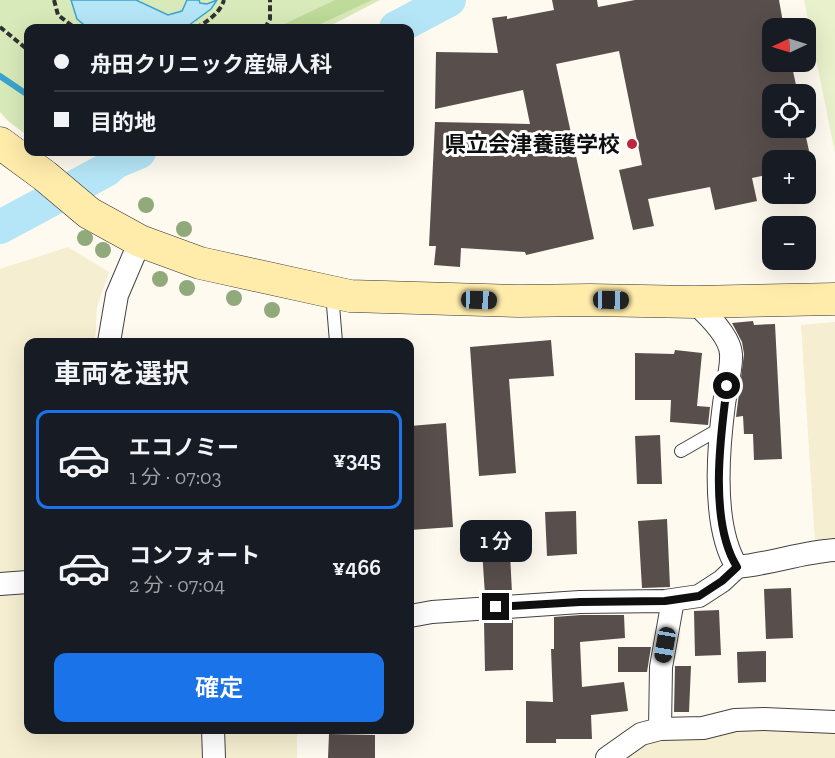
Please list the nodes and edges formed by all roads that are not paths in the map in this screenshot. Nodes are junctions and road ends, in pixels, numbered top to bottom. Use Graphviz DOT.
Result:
graph roads {
  1 [pos="0,143"];
  2 [pos="140,241"];
  3 [pos="332,292"];
  4 [pos="835,299"];
  5 [pos="694,302"];
  6 [pos="110,338"];
  7 [pos="336,338"];
  8 [pos="721,428"];
  9 [pos="681,451"];
  10 [pos="835,550"];
  11 [pos="737,567"];
  12 [pos="24,582"];
  13 [pos="0,584"];
  14 [pos="673,600"];
  15 [pos="414,615"];
  16 [pos="835,722"];
  17 [pos="660,729"];
  18 [pos="213,734"];
  19 [pos="214,758"];
  20 [pos="607,758"];
  1 -- 2 [label="street"];
  2 -- 3 [label="street"];
  2 -- 6 [label="street"];
  3 -- 5 [label="street"];
  3 -- 7 [label="lane"];
  4 -- 5 [label="street"];
  5 -- 8 [label="street"];
  8 -- 9 [label="lane"];
  8 -- 11 [label="street"];
  10 -- 11 [label="street"];
  11 -- 14 [label="street"];
  12 -- 13 [label="street"];
  14 -- 15 [label="street"];
  14 -- 17 [label="street"];
  16 -- 17 [label="street"];
  17 -- 20 [label="street"];
  18 -- 19 [label="street"];
}
